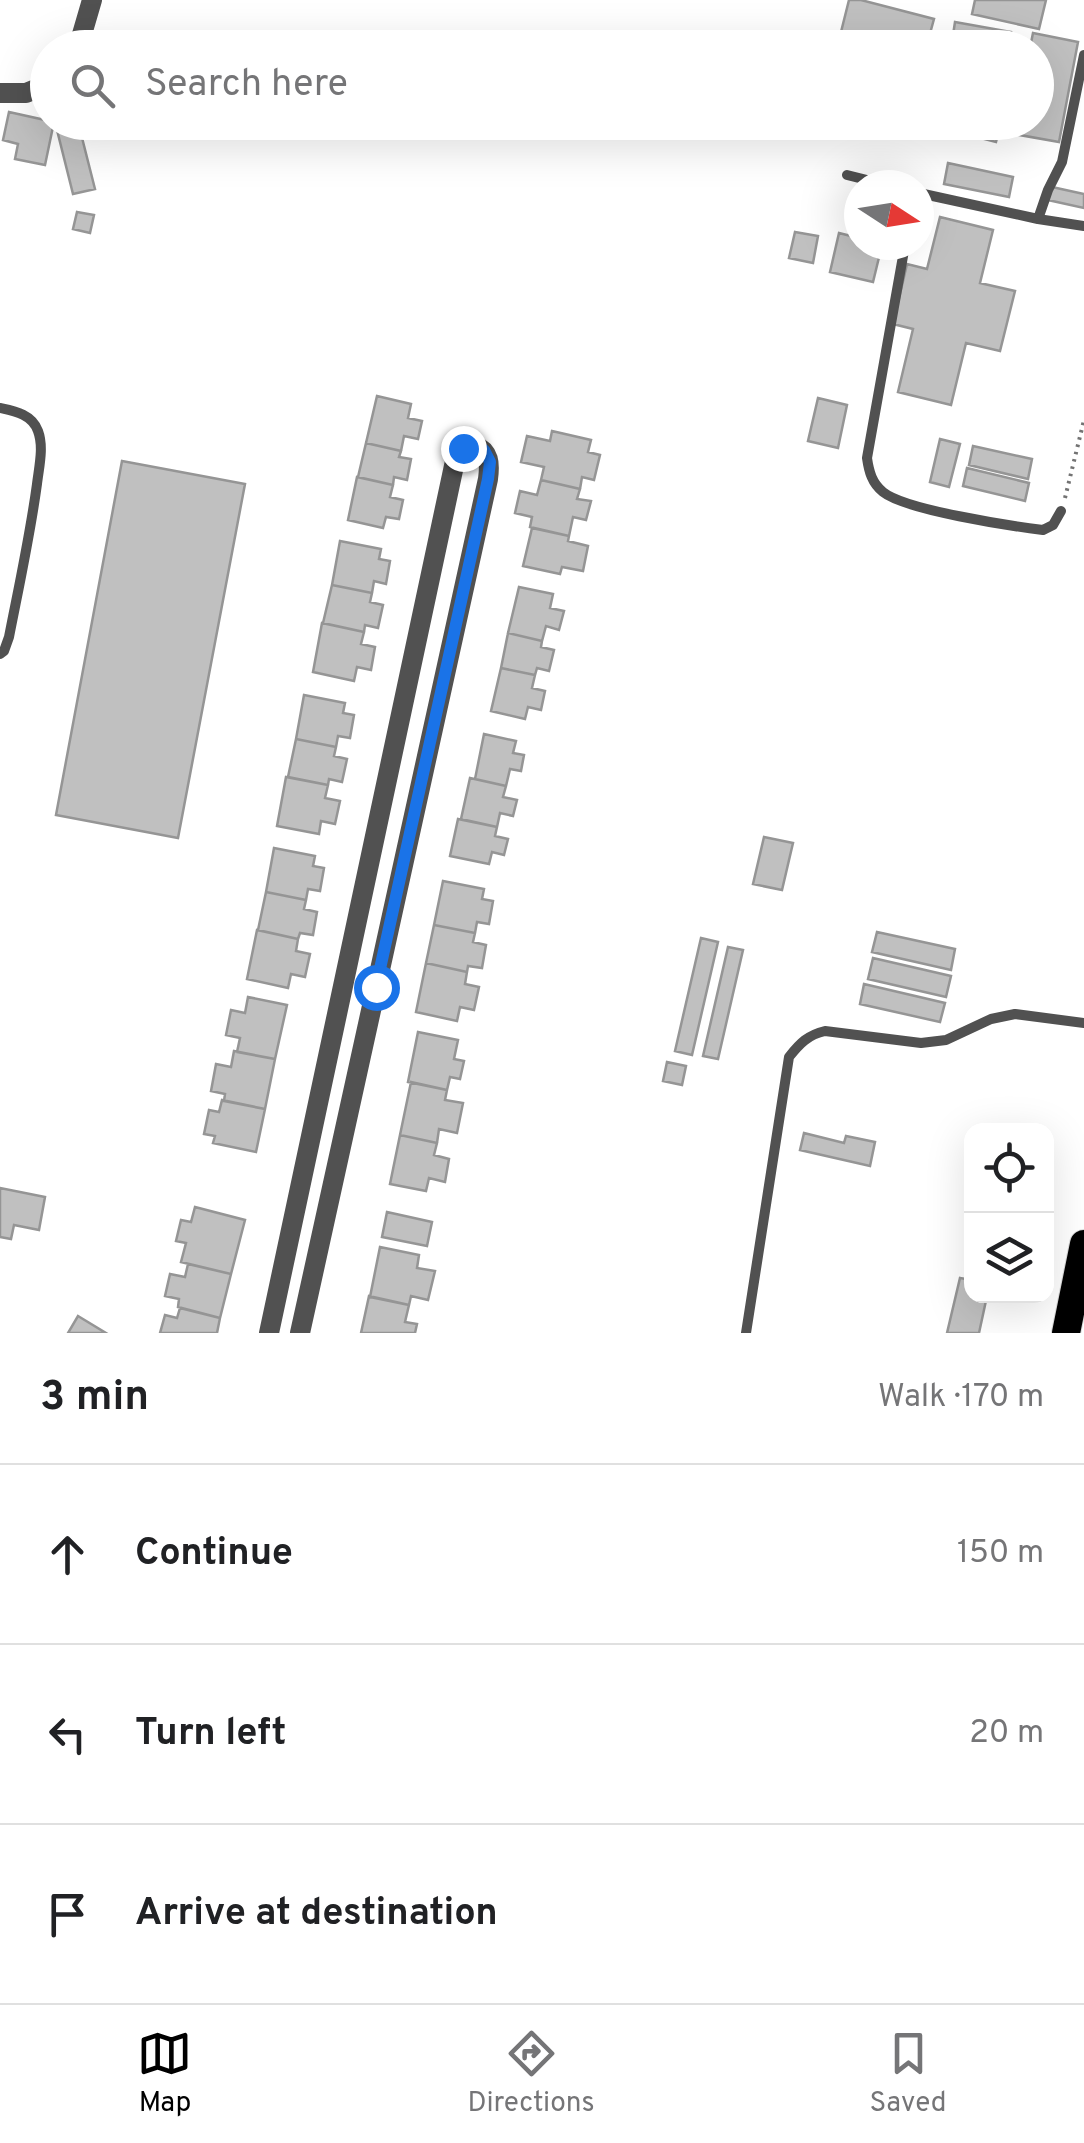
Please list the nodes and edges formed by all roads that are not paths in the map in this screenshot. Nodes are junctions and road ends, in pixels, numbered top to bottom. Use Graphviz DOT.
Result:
graph roads {
  1 [pos="92,0"];
  2 [pos="83,30"];
  3 [pos="1084,54"];
  4 [pos="30,91"];
  5 [pos="0,93"];
  6 [pos="934,196"];
  7 [pos="1038,219"];
  8 [pos="1084,226"];
  9 [pos="903,260"];
  10 [pos="0,408"];
  11 [pos="1062,511"];
  12 [pos="0,654"];
  13 [pos="344,982"];
  14 [pos="376,987"];
  15 [pos="1084,1022"];
  16 [pos="1084,1244"];
  17 [pos="269,1333"];
  18 [pos="300,1333"];
  19 [pos="746,1333"];
  20 [pos="1066,1333"];
  1 -- 2 [label="street"];
  3 -- 7 [label="lane"];
  4 -- 5 [label="street"];
  6 -- 7 [label="lane"];
  7 -- 8 [label="lane"];
  9 -- 11 [label="lane"];
  10 -- 12 [label="lane"];
  13 -- 14 [label="street"];
  13 -- 14 [label="street"];
  13 -- 17 [label="street"];
  14 -- 18 [label="street"];
  15 -- 19 [label="lane"];
  16 -- 20 [label="highway"];
}
